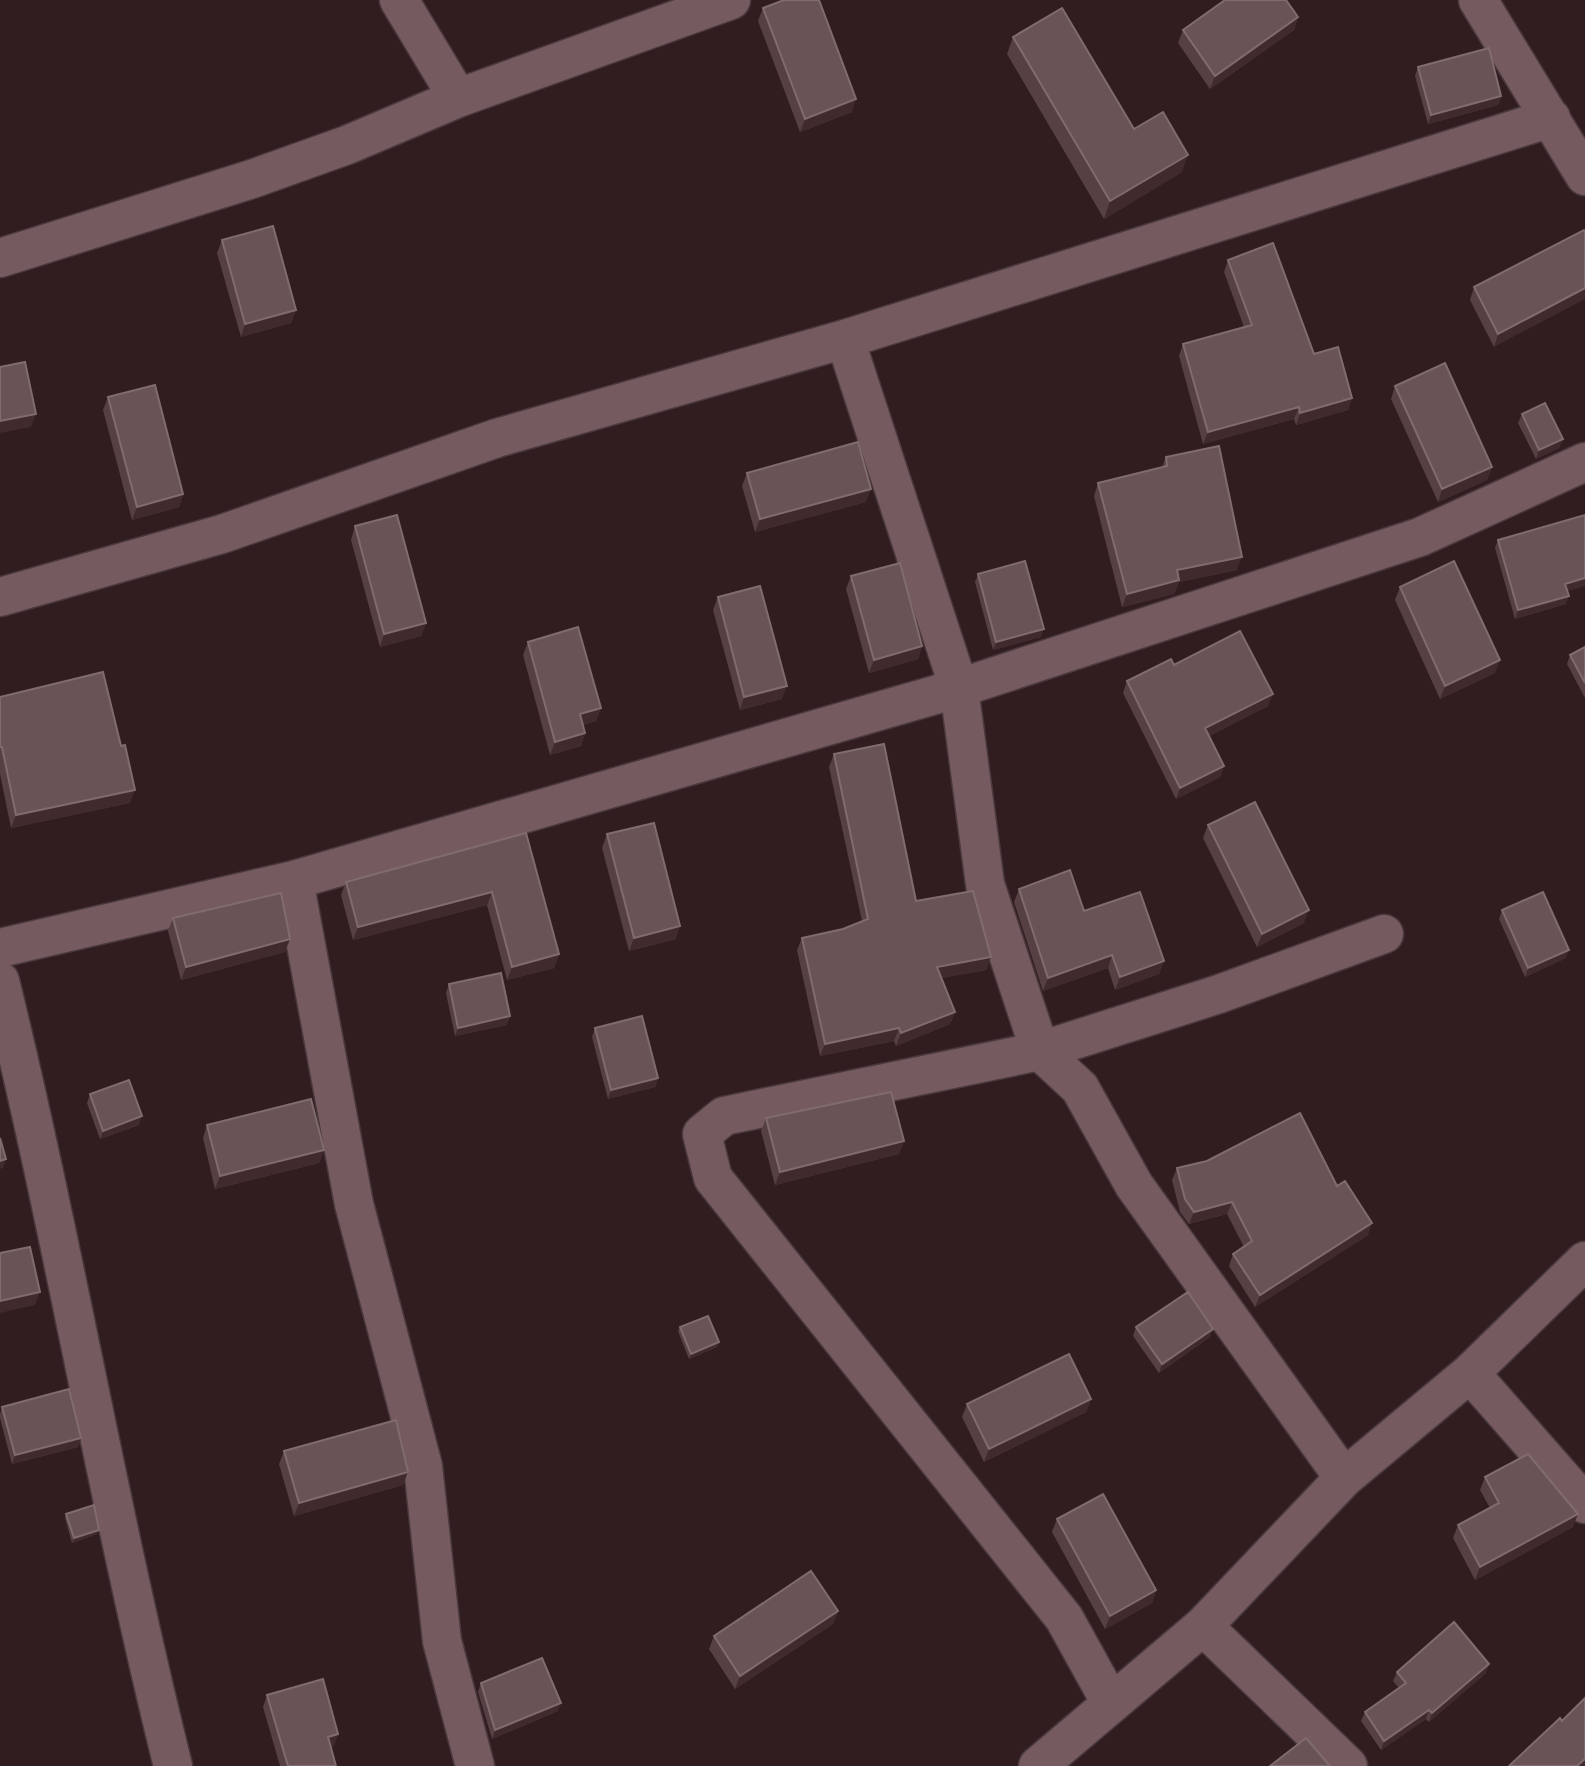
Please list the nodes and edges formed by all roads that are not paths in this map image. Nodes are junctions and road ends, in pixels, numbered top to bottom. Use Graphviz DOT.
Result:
graph roads {
  1 [pos="399,0"];
  2 [pos="1478,0"];
  3 [pos="723,1"];
  4 [pos="458,98"];
  5 [pos="1551,118"];
  6 [pos="1585,176"];
  7 [pos="0,258"];
  8 [pos="845,339"];
  9 [pos="1585,462"];
  10 [pos="0,597"];
  11 [pos="959,688"];
  12 [pos="294,880"];
  13 [pos="1384,934"];
  14 [pos="0,948"];
  15 [pos="0,981"];
  16 [pos="1040,1051"];
  17 [pos="1585,1261"];
  18 [pos="1470,1373"];
  19 [pos="1344,1478"];
  20 [pos="1585,1504"];
  21 [pos="1203,1626"];
  22 [pos="1111,1703"];
  23 [pos="173,1766"];
  24 [pos="475,1766"];
  25 [pos="1038,1766"];
  26 [pos="1348,1766"];
  1 -- 4 [label="street"];
  2 -- 5 [label="street"];
  3 -- 4 [label="street"];
  4 -- 7 [label="street"];
  5 -- 6 [label="street"];
  5 -- 8 [label="street"];
  8 -- 10 [label="street"];
  8 -- 11 [label="street"];
  9 -- 11 [label="street"];
  11 -- 12 [label="street"];
  11 -- 16 [label="street"];
  12 -- 14 [label="street"];
  12 -- 24 [label="street"];
  13 -- 16 [label="street"];
  15 -- 23 [label="street"];
  16 -- 19 [label="street"];
  16 -- 22 [label="street"];
  17 -- 18 [label="street"];
  18 -- 19 [label="street"];
  18 -- 20 [label="street"];
  19 -- 21 [label="street"];
  21 -- 22 [label="street"];
  21 -- 26 [label="street"];
  22 -- 25 [label="street"];
}
